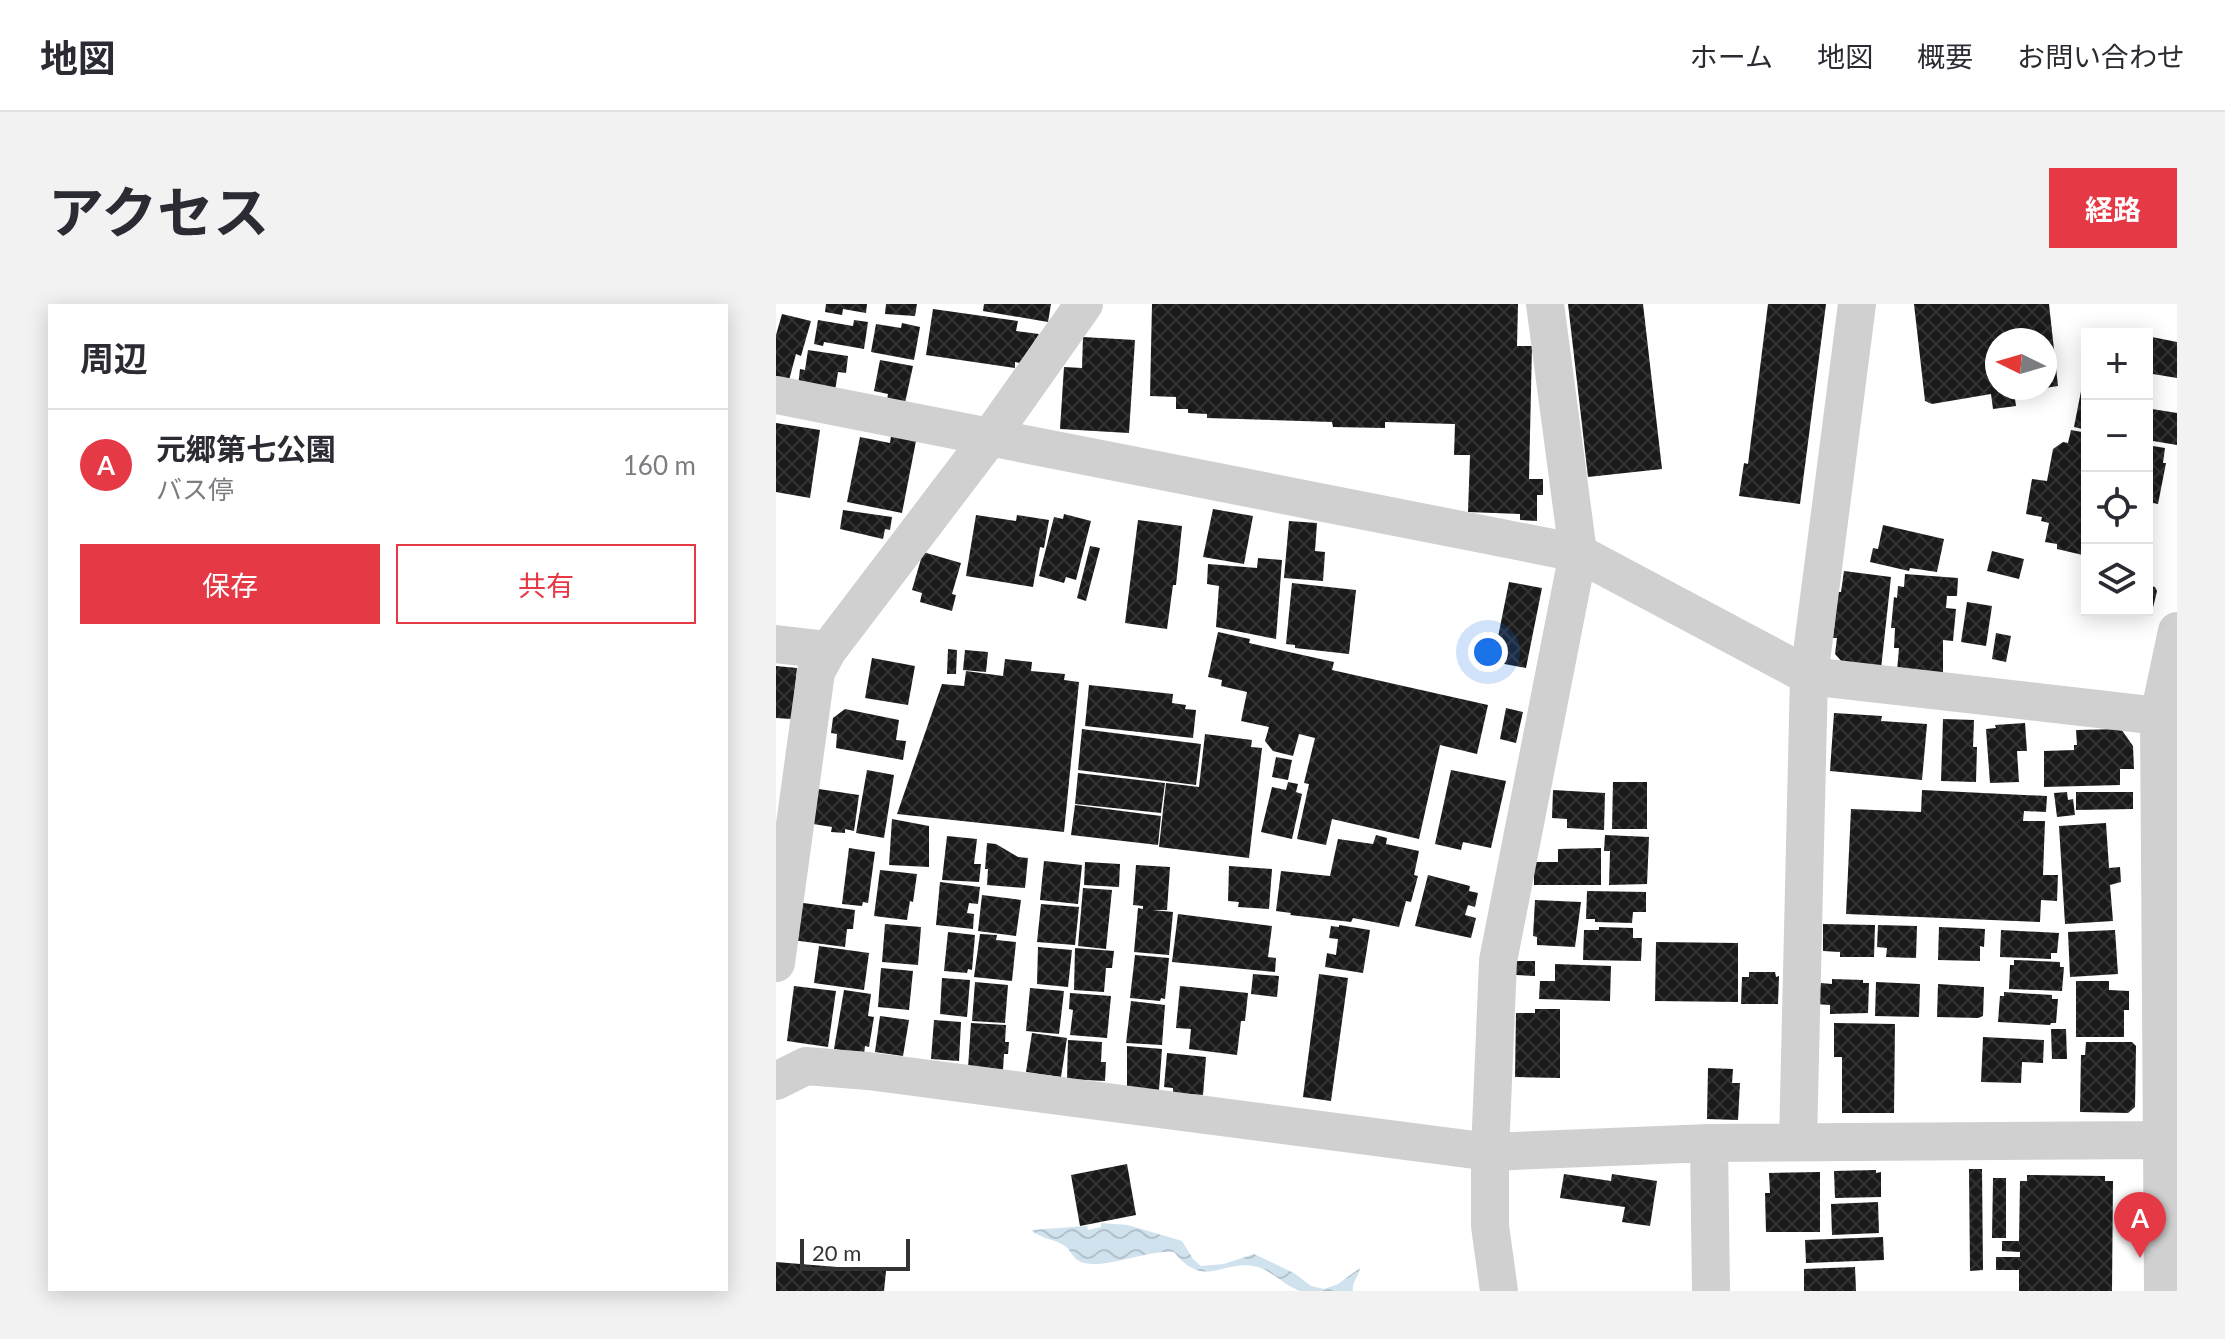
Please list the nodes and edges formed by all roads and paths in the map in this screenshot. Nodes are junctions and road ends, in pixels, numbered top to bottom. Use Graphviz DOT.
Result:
graph roads {
  1 [pos="1084,304"];
  2 [pos="1545,304"];
  3 [pos="1857,304"];
  4 [pos="776,395"];
  5 [pos="990,437"];
  6 [pos="1578,553"];
  7 [pos="2177,631"];
  8 [pos="776,644"];
  9 [pos="828,650"];
  10 [pos="1809,676"];
  11 [pos="2168,717"];
  12 [pos="776,963"];
  13 [pos="776,1081"];
  14 [pos="1798,1142"];
  15 [pos="1709,1143"];
  16 [pos="2166,1148"];
  17 [pos="1490,1152"];
  18 [pos="1499,1291"];
  19 [pos="1711,1291"];
  20 [pos="2163,1291"];
  1 -- 5 [label="street"];
  2 -- 6 [label="street"];
  3 -- 10 [label="street"];
  4 -- 5 [label="street"];
  5 -- 6 [label="street"];
  5 -- 9 [label="street"];
  6 -- 10 [label="street"];
  6 -- 17 [label="street"];
  7 -- 11 [label="street"];
  8 -- 9 [label="street"];
  9 -- 12 [label="street"];
  10 -- 11 [label="street"];
  10 -- 14 [label="street"];
  11 -- 16 [label="street"];
  13 -- 17 [label="street"];
  14 -- 15 [label="street"];
  14 -- 16 [label="street"];
  15 -- 17 [label="street"];
  15 -- 19 [label="street"];
  16 -- 20 [label="street"];
  17 -- 18 [label="street"];
}
